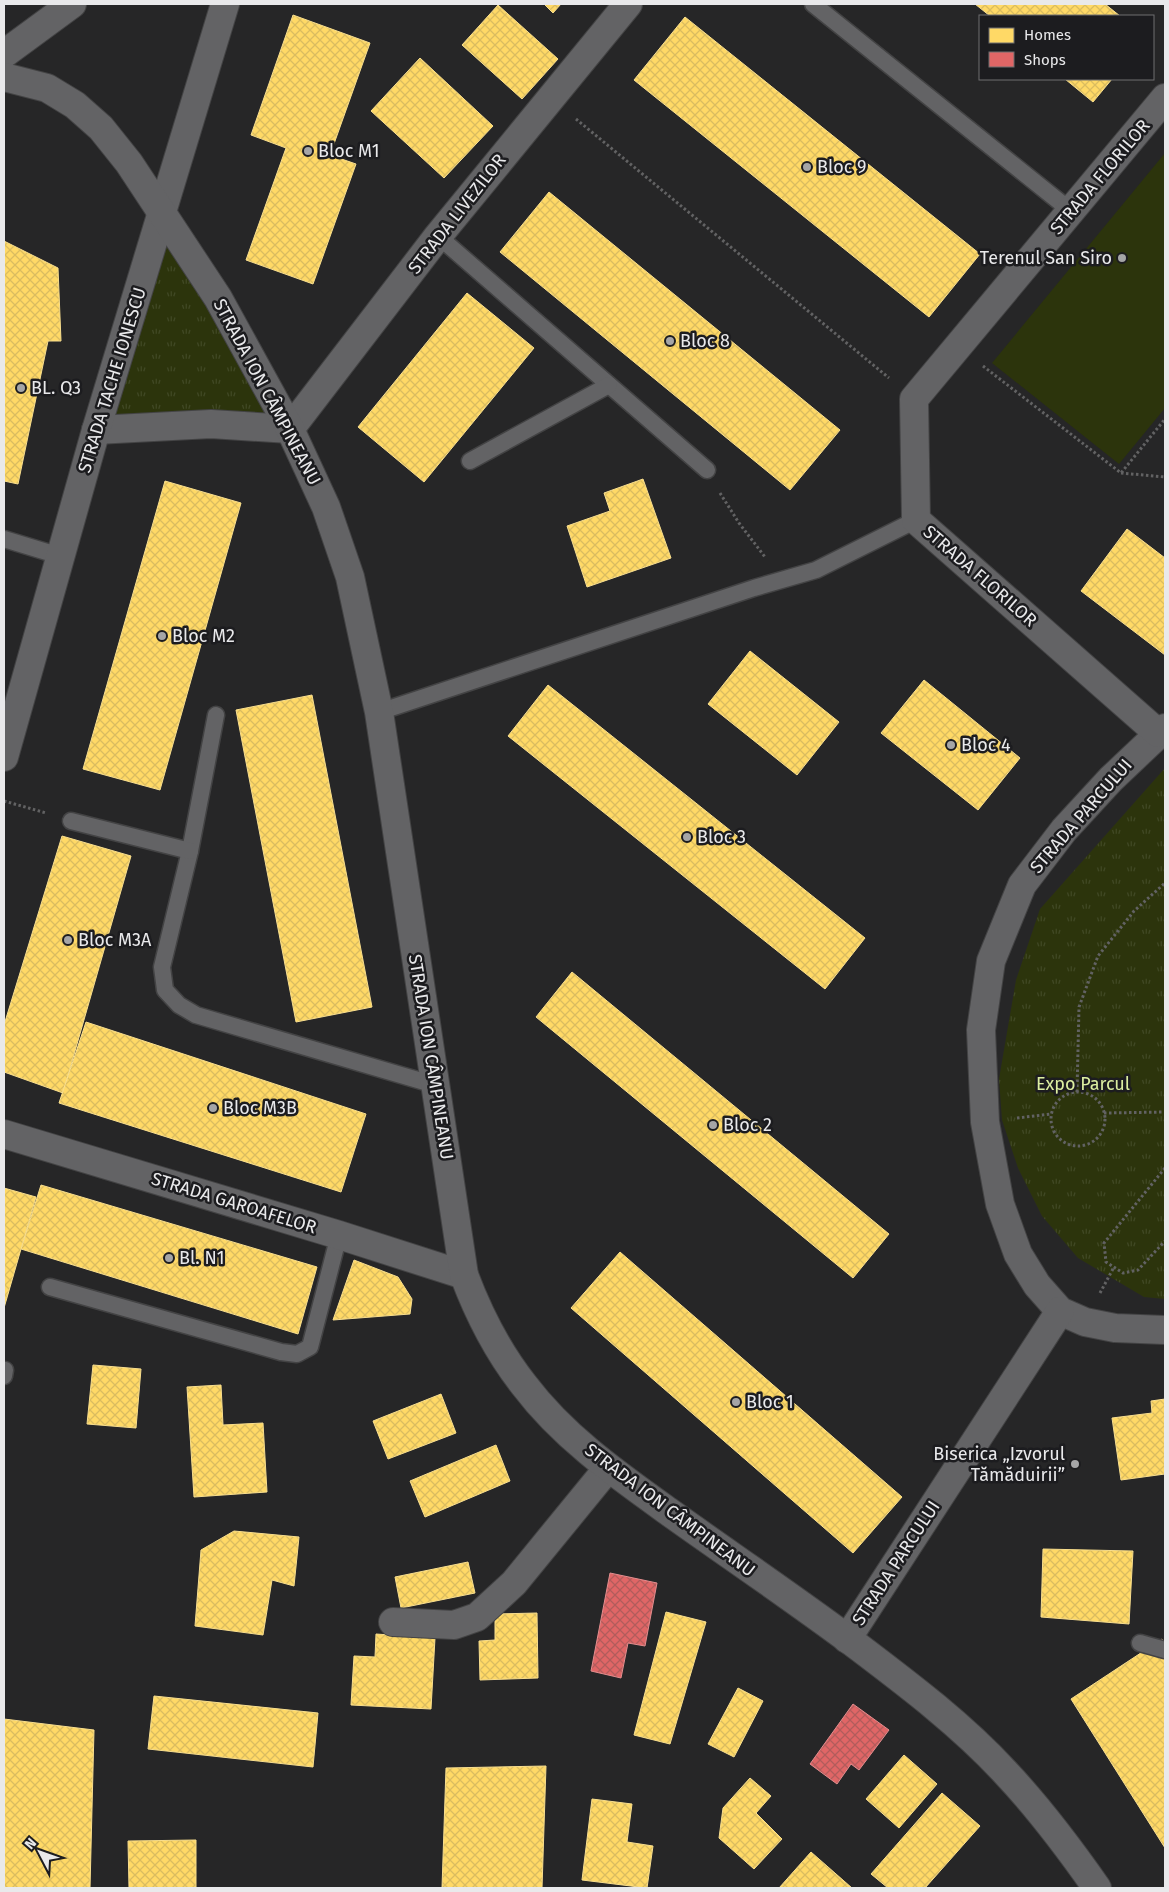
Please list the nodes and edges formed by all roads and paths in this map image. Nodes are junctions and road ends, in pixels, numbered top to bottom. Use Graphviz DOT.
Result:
graph roads {
  1 [pos="72,4"];
  2 [pos="225,4"];
  3 [pos="628,4"];
  4 [pos="812,4"];
  5 [pos="4,54"];
  6 [pos="4,77"];
  7 [pos="550,97"];
  8 [pos="1165,98"];
  9 [pos="1071,211"];
  10 [pos="162,214"];
  11 [pos="438,236"];
  12 [pos="958,347"];
  13 [pos="609,385"];
  14 [pos="914,399"];
  15 [pos="1165,419"];
  16 [pos="290,429"];
  17 [pos="96,430"];
  18 [pos="470,461"];
  19 [pos="707,470"];
  20 [pos="1121,473"];
  21 [pos="1165,477"];
  22 [pos="916,520"];
  23 [pos="4,539"];
  24 [pos="60,556"];
  25 [pos="782,579"];
  26 [pos="379,712"];
  27 [pos="216,715"];
  28 [pos="1162,730"];
  29 [pos="4,757"];
  30 [pos="4,801"];
  31 [pos="72,821"];
  32 [pos="190,851"];
  33 [pos="1165,884"];
  34 [pos="435,1085"];
  35 [pos="1077,1092"];
  36 [pos="1165,1112"];
  37 [pos="1104,1113"];
  38 [pos="4,1134"];
  39 [pos="1165,1168"];
  40 [pos="339,1235"];
  41 [pos="1165,1241"];
  42 [pos="464,1275"];
  43 [pos="50,1287"];
  44 [pos="1060,1311"];
  45 [pos="1165,1330"];
  46 [pos="608,1468"];
  47 [pos="393,1622"];
  48 [pos="847,1638"];
  49 [pos="1140,1643"];
  50 [pos="1165,1650"];
  51 [pos="1097,1888"];
  1 -- 5 [label="street"];
  2 -- 10 [label="street, STRADA TACHE IONESCU"];
  3 -- 7 [label="street, STRADA LIVEZILOR"];
  4 -- 9 [label="lane"];
  6 -- 10 [label="street, STRADA ION CÂMPINEANU"];
  7 -- 11 [label="street, STRADA LIVEZILOR"];
  7 -- 14 [label="path"];
  8 -- 9 [label="street, STRADA FLORILOR"];
  9 -- 12 [label="street, STRADA FLORILOR"];
  10 -- 16 [label="street, STRADA ION CÂMPINEANU"];
  10 -- 17 [label="street, STRADA TACHE IONESCU"];
  11 -- 13 [label="lane"];
  11 -- 16 [label="street, STRADA LIVEZILOR"];
  12 -- 14 [label="street, STRADA FLORILOR"];
  12 -- 20 [label="path"];
  13 -- 18 [label="lane"];
  13 -- 19 [label="lane"];
  14 -- 22 [label="street, STRADA FLORILOR"];
  15 -- 20 [label="path"];
  16 -- 17 [label="street"];
  16 -- 26 [label="street, STRADA ION CÂMPINEANU"];
  17 -- 24 [label="street, STRADA TACHE IONESCU"];
  19 -- 25 [label="path"];
  20 -- 21 [label="path"];
  22 -- 25 [label="lane"];
  22 -- 28 [label="street, STRADA FLORILOR"];
  23 -- 24 [label="lane"];
  24 -- 29 [label="street, STRADA TACHE IONESCU"];
  25 -- 26 [label="lane"];
  26 -- 34 [label="street, STRADA ION CÂMPINEANU"];
  27 -- 32 [label="lane"];
  28 -- 44 [label="street, STRADA PARCULUI"];
  30 -- 31 [label="path"];
  31 -- 32 [label="lane"];
  32 -- 34 [label="lane"];
  33 -- 35 [label="path"];
  34 -- 42 [label="street, STRADA ION CÂMPINEANU"];
  35 -- 37 [label="path"];
  35 -- 37 [label="path"];
  36 -- 37 [label="path"];
  38 -- 40 [label="street, STRADA GAROAFELOR"];
  39 -- 41 [label="path"];
  40 -- 42 [label="street, STRADA GAROAFELOR"];
  40 -- 43 [label="lane"];
  42 -- 46 [label="street, STRADA ION CÂMPINEANU"];
  44 -- 45 [label="street, STRADA PARCULUI"];
  44 -- 48 [label="street, STRADA PARCULUI"];
  46 -- 47 [label="street"];
  46 -- 48 [label="street, STRADA ION CÂMPINEANU"];
  48 -- 51 [label="street, STRADA ION CÂMPINEANU"];
  49 -- 50 [label="lane"];
}
